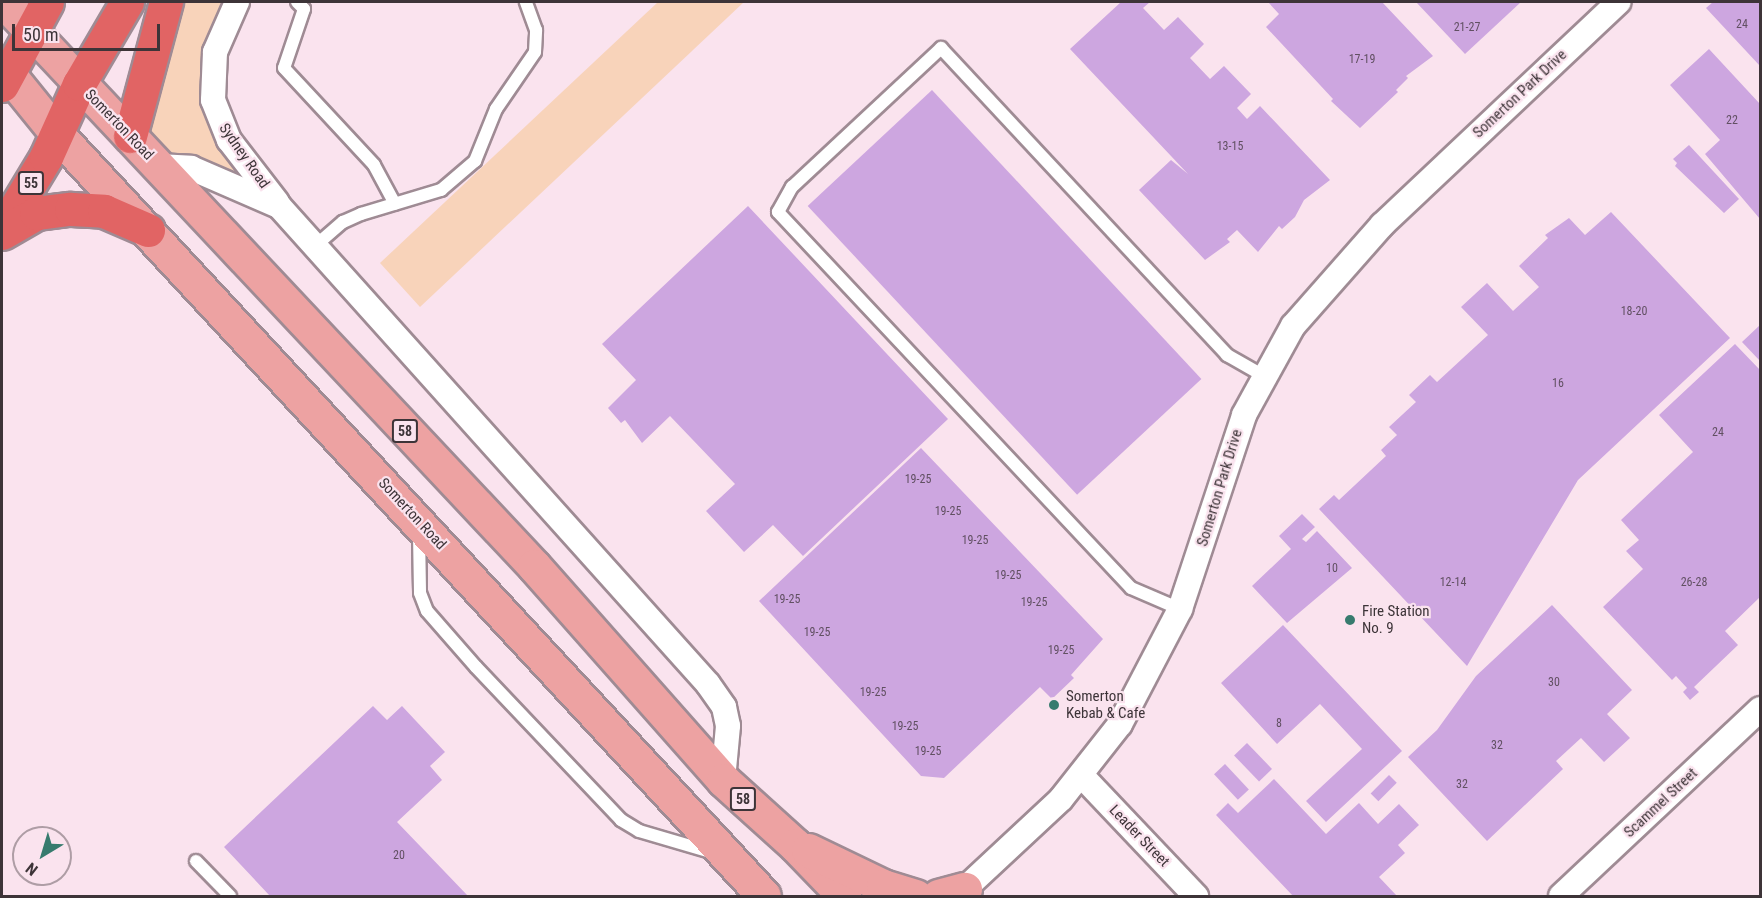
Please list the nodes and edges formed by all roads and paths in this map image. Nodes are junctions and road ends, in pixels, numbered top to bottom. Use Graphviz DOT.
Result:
graph roads {
  1 [pos="4,2"];
  2 [pos="47,2"];
  3 [pos="127,2"];
  4 [pos="166,2"];
  5 [pos="237,2"];
  6 [pos="297,2"];
  7 [pos="526,2"];
  8 [pos="1619,2"];
  9 [pos="30,31"];
  10 [pos="4,75"];
  11 [pos="79,84"];
  12 [pos="57,134"];
  13 [pos="130,136"];
  14 [pos="158,166"];
  15 [pos="395,204"];
  16 [pos="279,206"];
  17 [pos="148,230"];
  18 [pos="2,231"];
  19 [pos="315,246"];
  20 [pos="1264,376"];
  21 [pos="418,519"];
  22 [pos="1180,609"];
  23 [pos="1761,709"];
  24 [pos="1082,776"];
  25 [pos="723,780"];
  26 [pos="795,844"];
  27 [pos="726,857"];
  28 [pos="196,861"];
  29 [pos="953,894"];
  30 [pos="230,897"];
  31 [pos="764,897"];
  32 [pos="844,897"];
  33 [pos="915,897"];
  34 [pos="1196,897"];
  35 [pos="1561,897"];
  1 -- 9 [label="main road, 58"];
  2 -- 9 [label="highway"];
  3 -- 11 [label="highway, 55"];
  4 -- 13 [label="highway"];
  5 -- 16 [label="street, Sydney Road"];
  6 -- 15 [label="lane"];
  7 -- 15 [label="lane"];
  8 -- 20 [label="street, Somerton Park Drive"];
  9 -- 10 [label="highway"];
  9 -- 11 [label="main road, 58"];
  10 -- 12 [label="main road, Somerton Road"];
  11 -- 12 [label="highway, 55"];
  11 -- 13 [label="main road, Somerton Road / 58"];
  12 -- 17 [label="main road, Somerton Road"];
  12 -- 18 [label="highway, 55"];
  13 -- 14 [label="main road, Somerton Road / 58"];
  14 -- 16 [label="street, Somerton Road"];
  14 -- 25 [label="main road, Somerton Road / 58"];
  15 -- 19 [label="lane"];
  16 -- 19 [label="street, Somerton Road"];
  17 -- 18 [label="highway"];
  17 -- 21 [label="main road, Somerton Road"];
  19 -- 25 [label="street, Somerton Road"];
  20 -- 22 [label="street, Somerton Park Drive"];
  20 -- 22 [label="lane"];
  21 -- 27 [label="main road, Somerton Road"];
  21 -- 27 [label="lane"];
  22 -- 24 [label="street, Somerton Park Drive"];
  23 -- 35 [label="street, Scammel Street"];
  24 -- 29 [label="street, Somerton Park Drive"];
  24 -- 34 [label="street, Leader Street"];
  25 -- 26 [label="main road, Somerton Road / 58"];
  26 -- 32 [label="main road, Somerton Road / 58"];
  26 -- 33 [label="main road"];
  27 -- 31 [label="main road, Somerton Road"];
  28 -- 30 [label="lane"];
}
